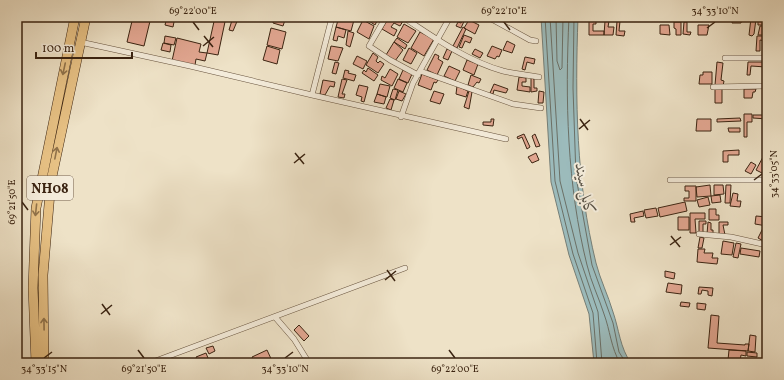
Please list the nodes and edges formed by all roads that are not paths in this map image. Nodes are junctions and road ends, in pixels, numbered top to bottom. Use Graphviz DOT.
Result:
graph roads {
  1 [pos="75,17"];
  2 [pos="86,17"];
  3 [pos="332,17"];
  4 [pos="386,17"];
  5 [pos="403,17"];
  6 [pos="450,17"];
  7 [pos="488,17"];
  8 [pos="436,40"];
  9 [pos="536,41"];
  10 [pos="80,42"];
  11 [pos="725,58"];
  12 [pos="767,58"];
  13 [pos="419,73"];
  14 [pos="539,77"];
  15 [pos="767,86"];
  16 [pos="713,87"];
  17 [pos="312,95"];
  18 [pos="541,108"];
  19 [pos="401,116"];
  20 [pos="506,139"];
  21 [pos="670,180"];
  22 [pos="767,180"];
  23 [pos="699,234"];
  24 [pos="767,245"];
  25 [pos="405,268"];
  26 [pos="275,317"];
  27 [pos="36,363"];
  28 [pos="44,363"];
  29 [pos="150,363"];
  30 [pos="309,363"];
  1 -- 27 [label="highway, NH08, one-way"];
  2 -- 10 [label="highway, NH08"];
  3 -- 17 [label="street"];
  4 -- 13 [label="street"];
  5 -- 8 [label="street"];
  6 -- 8 [label="street"];
  7 -- 9 [label="street"];
  8 -- 13 [label="street"];
  8 -- 14 [label="street"];
  10 -- 17 [label="street"];
  28 -- 10 [label="highway, NH08, one-way"];
  11 -- 12 [label="street"];
  13 -- 18 [label="street"];
  13 -- 19 [label="street"];
  15 -- 16 [label="street"];
  17 -- 19 [label="street"];
  19 -- 20 [label="street"];
  21 -- 22 [label="street"];
  23 -- 24 [label="street"];
  25 -- 26 [label="street"];
  26 -- 29 [label="street"];
  26 -- 30 [label="street"];
}
